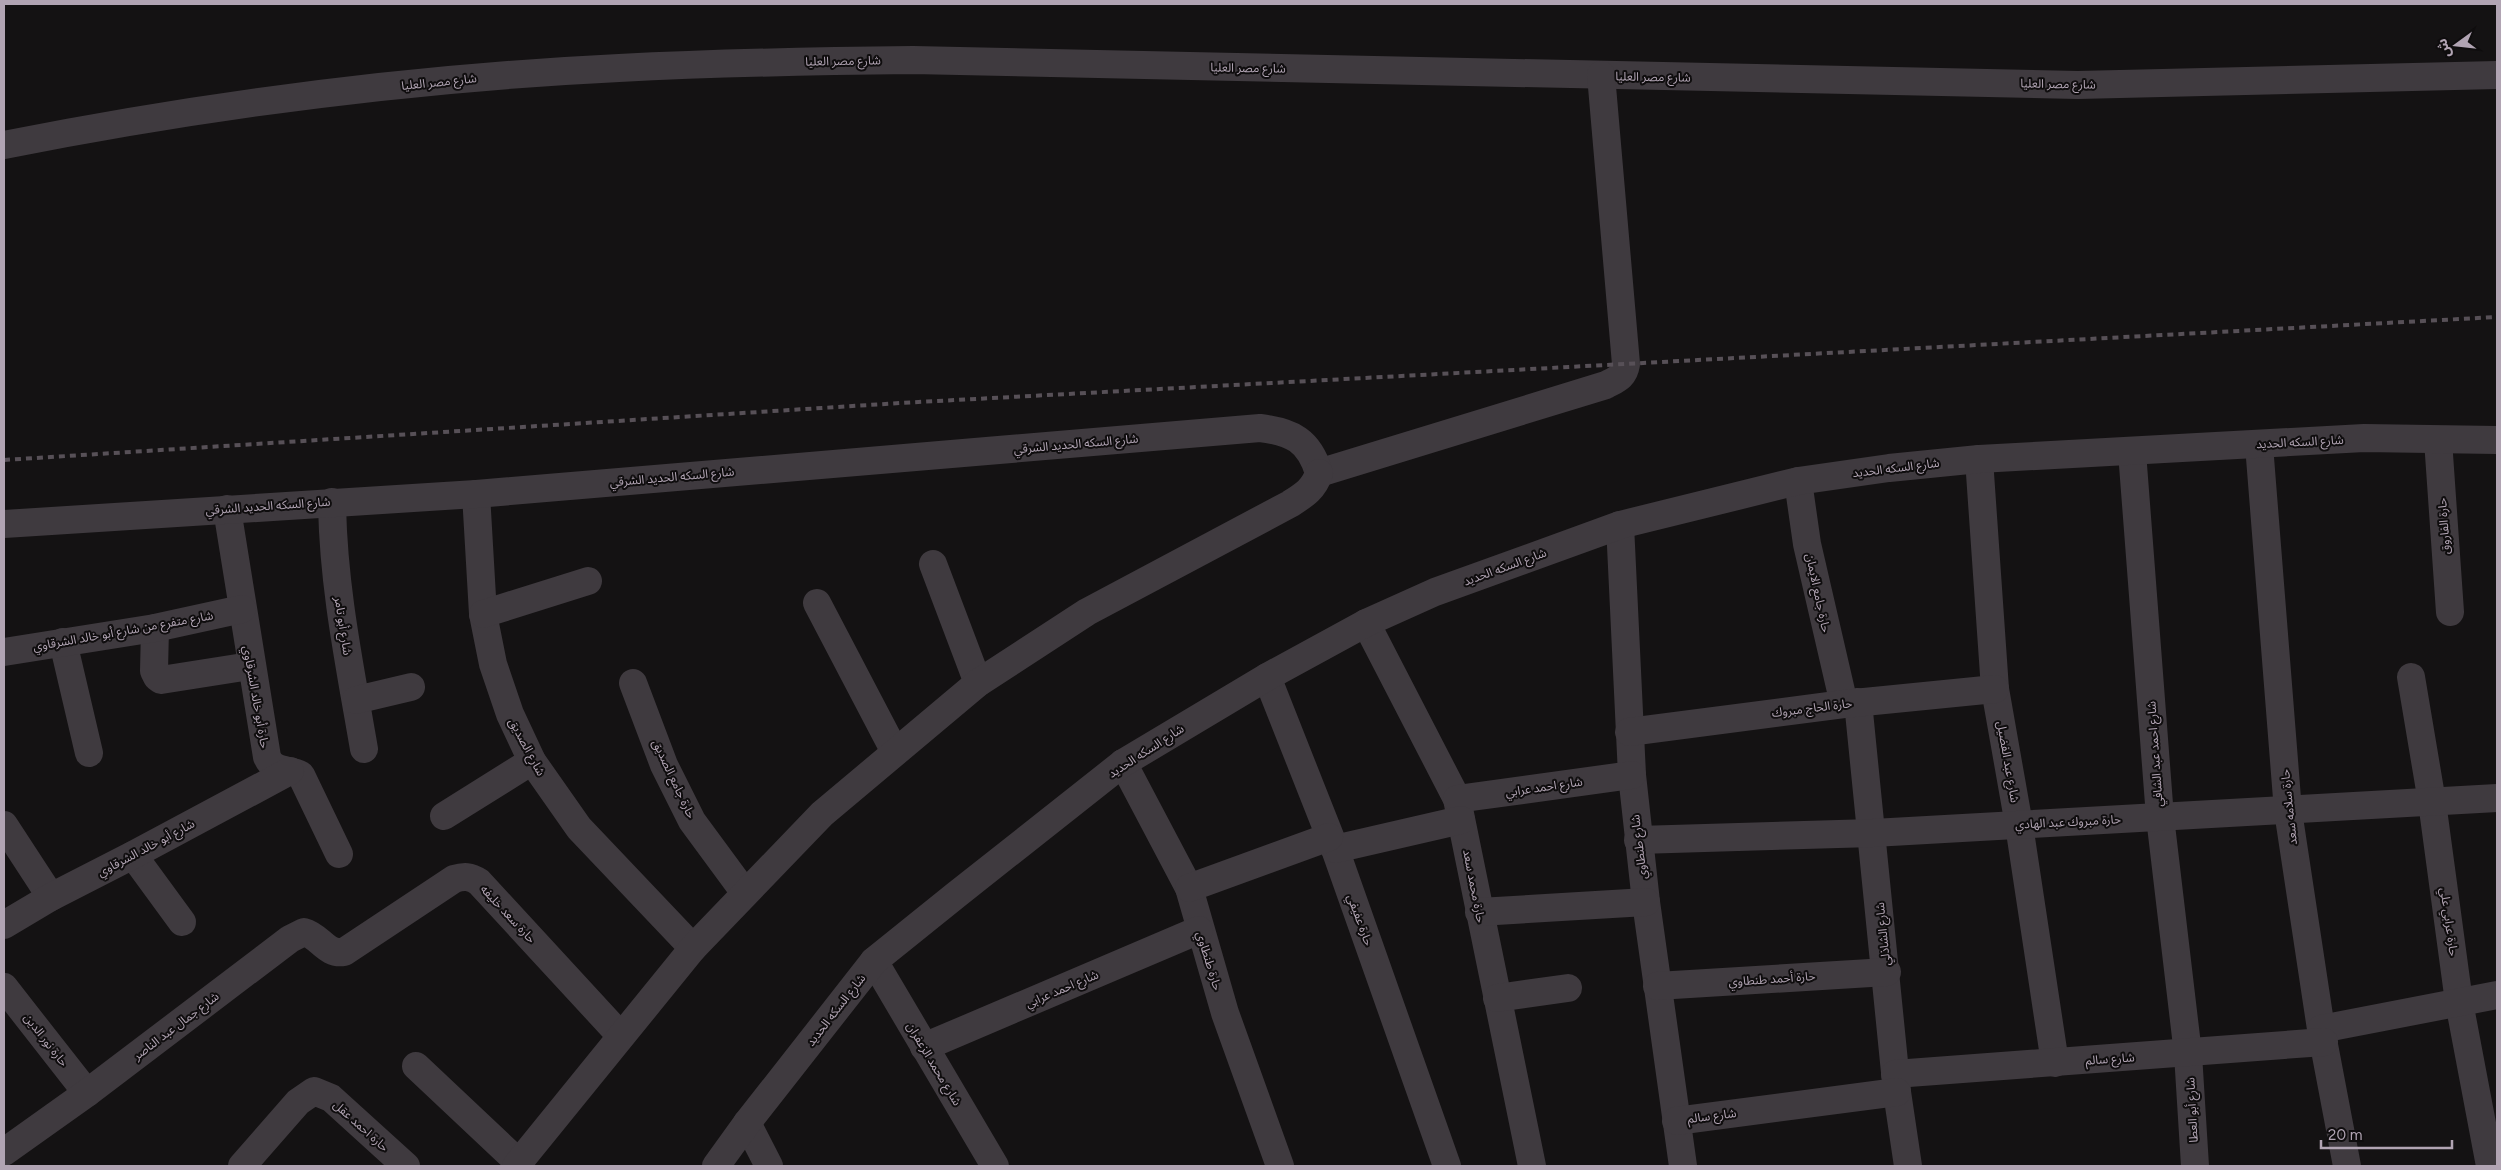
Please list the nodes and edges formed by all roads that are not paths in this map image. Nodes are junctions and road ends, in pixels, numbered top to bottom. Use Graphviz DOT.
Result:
graph roads {
  1 [pos="2497,75"];
  2 [pos="1601,76"];
  3 [pos="4,145"];
  4 [pos="2438,440"];
  5 [pos="2497,440"];
  6 [pos="2259,445"];
  7 [pos="2132,452"];
  8 [pos="1979,459"];
  9 [pos="1319,472"];
  10 [pos="1798,481"];
  11 [pos="476,494"];
  12 [pos="332,502"];
  13 [pos="227,509"];
  14 [pos="4,524"];
  15 [pos="1620,525"];
  16 [pos="933,564"];
  17 [pos="588,581"];
  18 [pos="817,602"];
  19 [pos="242,609"];
  20 [pos="2450,612"];
  21 [pos="483,614"];
  22 [pos="1366,623"];
  23 [pos="155,628"];
  24 [pos="62,642"];
  25 [pos="4,652"];
  26 [pos="250,666"];
  27 [pos="1267,677"];
  28 [pos="2411,677"];
  29 [pos="978,682"];
  30 [pos="633,683"];
  31 [pos="411,687"];
  32 [pos="1995,689"];
  33 [pos="356,700"];
  34 [pos="1851,703"];
  35 [pos="1629,732"];
  36 [pos="364,749"];
  37 [pos="895,752"];
  38 [pos="88,753"];
  39 [pos="532,760"];
  40 [pos="1123,763"];
  41 [pos="290,771"];
  42 [pos="1632,776"];
  43 [pos="2497,798"];
  44 [pos="2432,802"];
  45 [pos="1459,809"];
  46 [pos="2288,811"];
  47 [pos="444,816"];
  48 [pos="2160,817"];
  49 [pos="4,825"];
  50 [pos="2019,825"];
  51 [pos="1873,833"];
  52 [pos="1638,840"];
  53 [pos="1332,843"];
  54 [pos="339,854"];
  55 [pos="133,856"];
  56 [pos="1189,888"];
  57 [pos="745,893"];
  58 [pos="51,897"];
  59 [pos="1646,902"];
  60 [pos="1478,912"];
  61 [pos="182,922"];
  62 [pos="4,925"];
  63 [pos="1199,930"];
  64 [pos="693,948"];
  65 [pos="350,950"];
  66 [pos="874,962"];
  67 [pos="1887,972"];
  68 [pos="1657,986"];
  69 [pos="4,987"];
  70 [pos="1568,988"];
  71 [pos="2497,995"];
  72 [pos="1497,998"];
  73 [pos="2460,1002"];
  74 [pos="620,1035"];
  75 [pos="2323,1036"];
  76 [pos="924,1047"];
  77 [pos="2188,1054"];
  78 [pos="2055,1063"];
  79 [pos="416,1066"];
  80 [pos="1896,1083"];
  81 [pos="88,1093"];
  82 [pos="1676,1121"];
  83 [pos="747,1123"];
  84 [pos="4,1152"];
  85 [pos="517,1164"];
  86 [pos="242,1166"];
  87 [pos="406,1166"];
  88 [pos="716,1166"];
  89 [pos="769,1166"];
  90 [pos="995,1166"];
  91 [pos="1280,1166"];
  92 [pos="1447,1166"];
  93 [pos="1532,1166"];
  94 [pos="1683,1166"];
  95 [pos="1908,1166"];
  96 [pos="2195,1166"];
  97 [pos="2346,1166"];
  98 [pos="2490,1166"];
  1 -- 2 [label="street, شارع مصر العليا"];
  2 -- 3 [label="street, شارع مصر العليا"];
  2 -- 9 [label="street"];
  4 -- 5 [label="street, شارع السكه الحديد"];
  4 -- 6 [label="street, شارع السكه الحديد"];
  4 -- 20 [label="street, حارة الفاروق"];
  6 -- 7 [label="street, شارع السكه الحديد"];
  6 -- 46 [label="street, حارة سلامه سعد"];
  7 -- 8 [label="street, شارع السكه الحديد"];
  7 -- 48 [label="street, شارع احمد عبد الشافي"];
  8 -- 10 [label="street, شارع السكه الحديد"];
  8 -- 32 [label="street, شارع عبد الفضيل"];
  9 -- 11 [label="street, شارع السكه الحديد الشرقي"];
  9 -- 29 [label="street"];
  10 -- 15 [label="street, شارع السكه الحديد"];
  10 -- 34 [label="street, حارة جامع الايمان"];
  11 -- 12 [label="street, شارع السكه الحديد الشرقي"];
  11 -- 21 [label="street, شارع الصديق"];
  12 -- 13 [label="street, شارع السكه الحديد الشرقي"];
  12 -- 33 [label="street, شارع أبو تامر"];
  13 -- 14 [label="street, شارع السكه الحديد الشرقي"];
  13 -- 19 [label="street, حارة أبو خالد الشرقاوي"];
  15 -- 22 [label="street, شارع السكه الحديد"];
  15 -- 35 [label="street, شارع طنطاوي"];
  16 -- 29 [label="street"];
  17 -- 21 [label="street"];
  18 -- 37 [label="street"];
  19 -- 23 [label="street, شارع متفرع من شارع أبو خالد الشرقاوي"];
  19 -- 26 [label="street, حارة أبو خالد الشرقاوي"];
  21 -- 39 [label="street, شارع الصديق"];
  22 -- 27 [label="street, شارع السكه الحديد"];
  22 -- 45 [label="street, حارة محمد سعد"];
  23 -- 24 [label="street, شارع متفرع من شارع أبو خالد الشرقاوي"];
  23 -- 26 [label="street"];
  24 -- 25 [label="street, شارع متفرع من شارع أبو خالد الشرقاوي"];
  24 -- 38 [label="street"];
  26 -- 41 [label="street, حارة أبو خالد الشرقاوي"];
  27 -- 40 [label="street, شارع السكه الحديد"];
  27 -- 53 [label="street, حارة عفيفي"];
  28 -- 44 [label="street, حارة عرابي علي"];
  29 -- 37 [label="street"];
  30 -- 57 [label="street, حارة جامع الصديق"];
  31 -- 33 [label="street"];
  32 -- 34 [label="street, حارة الحاج مبروك"];
  32 -- 50 [label="street, شارع عبد الفضيل"];
  33 -- 36 [label="street, شارع أبو تامر"];
  34 -- 35 [label="street, حارة الحاج مبروك"];
  34 -- 51 [label="street, شارع الشاذلي"];
  35 -- 42 [label="street, شارع طنطاوي"];
  37 -- 57 [label="street"];
  39 -- 47 [label="street"];
  39 -- 64 [label="street, شارع الصديق"];
  40 -- 56 [label="street, حارة طنطاوي"];
  40 -- 66 [label="street, شارع السكه الحديد"];
  41 -- 54 [label="street, حارة أبو خالد الشرقاوي"];
  41 -- 55 [label="street, شارع أبو خالد الشرقاوي"];
  42 -- 45 [label="street, شارع احمد عرابي"];
  42 -- 52 [label="street, شارع طنطاوي"];
  43 -- 44 [label="street, حارة مبروك عبد الهادي"];
  44 -- 46 [label="street, حارة مبروك عبد الهادي"];
  44 -- 73 [label="street, حارة عرابي علي"];
  45 -- 53 [label="street, شارع احمد عرابي"];
  45 -- 60 [label="street, حارة محمد سعد"];
  46 -- 48 [label="street, حارة مبروك عبد الهادي"];
  46 -- 75 [label="street, حارة سلامه سعد"];
  48 -- 50 [label="street, حارة مبروك عبد الهادي"];
  48 -- 77 [label="street, شارع احمد عبد الشافي"];
  49 -- 58 [label="street"];
  50 -- 51 [label="street, حارة مبروك عبد الهادي"];
  50 -- 78 [label="street, شارع عبد الفضيل"];
  51 -- 52 [label="street, حارة مبروك عبد الهادي"];
  51 -- 67 [label="street, شارع الشاذلي"];
  52 -- 59 [label="street, شارع طنطاوي"];
  53 -- 56 [label="street, شارع احمد عرابي"];
  53 -- 92 [label="street, حارة عفيفي"];
  55 -- 58 [label="street, شارع أبو خالد الشرقاوي"];
  55 -- 61 [label="street"];
  56 -- 63 [label="street, حارة طنطاوي"];
  57 -- 64 [label="street"];
  58 -- 62 [label="street, شارع أبو خالد الشرقاوي"];
  59 -- 60 [label="street"];
  59 -- 68 [label="street, شارع طنطاوي"];
  60 -- 72 [label="street, حارة محمد سعد"];
  63 -- 76 [label="street, شارع احمد عرابي"];
  63 -- 91 [label="street, حارة طنطاوي"];
  64 -- 74 [label="street"];
  65 -- 74 [label="street, حارة سعد خليفه"];
  65 -- 81 [label="street, شارع جمال عبد الناصر"];
  66 -- 76 [label="street, شارع محمد الزعفران"];
  66 -- 83 [label="street, شارع السكه الحديد"];
  67 -- 68 [label="street, حارة أحمد طنطاوي"];
  67 -- 80 [label="street, شارع الشاذلي"];
  68 -- 82 [label="street, شارع طنطاوي"];
  69 -- 81 [label="street, حارة نور الدين"];
  70 -- 72 [label="street"];
  71 -- 73 [label="street, شارع سالم"];
  72 -- 93 [label="street, حارة محمد سعد"];
  73 -- 75 [label="street, شارع سالم"];
  73 -- 98 [label="street, حارة عرابي علي"];
  74 -- 85 [label="street"];
  75 -- 77 [label="street, شارع سالم"];
  75 -- 97 [label="street, حارة سلامه سعد"];
  76 -- 90 [label="street, شارع محمد الزعفران"];
  77 -- 78 [label="street, شارع سالم"];
  77 -- 96 [label="street, شارع أبو العطا"];
  78 -- 80 [label="street, شارع سالم"];
  79 -- 85 [label="street"];
  80 -- 82 [label="street, شارع سالم"];
  80 -- 95 [label="street, شارع الشاذلي"];
  81 -- 84 [label="street, شارع جمال عبد الناصر"];
  82 -- 94 [label="street, شارع طنطاوي"];
  83 -- 88 [label="street, شارع السكه الحديد"];
  83 -- 89 [label="street"];
  86 -- 87 [label="street, حارة احمد عقل"];
}
